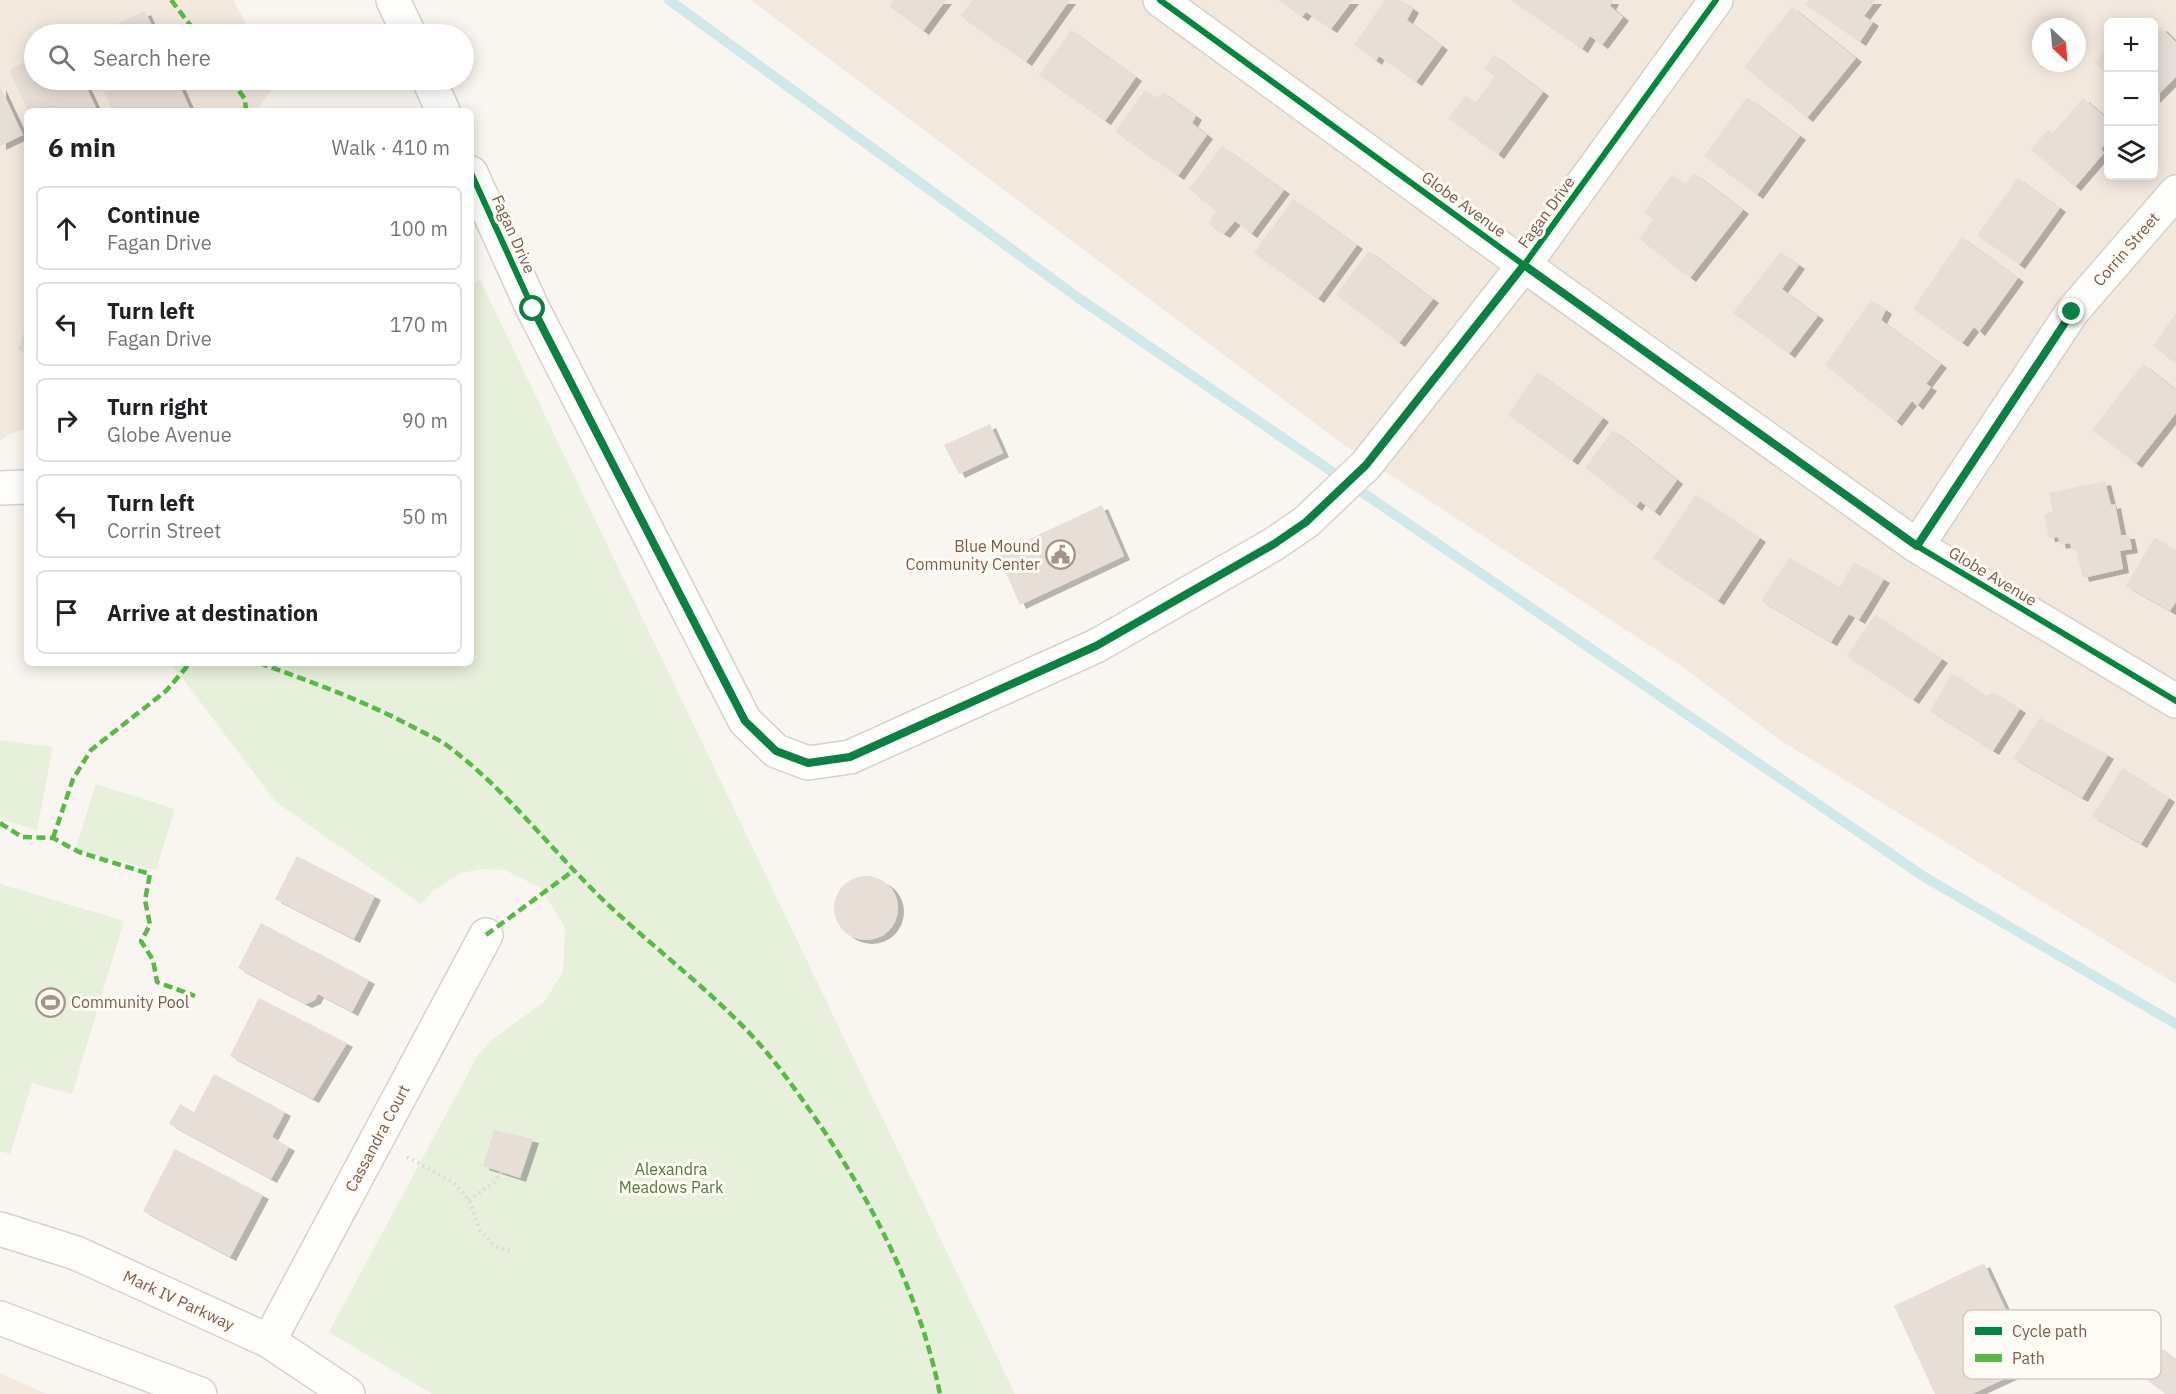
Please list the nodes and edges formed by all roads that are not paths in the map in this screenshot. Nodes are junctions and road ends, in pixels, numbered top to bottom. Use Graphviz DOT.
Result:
graph roads {
  1 [pos="393,0"];
  2 [pos="1160,0"];
  3 [pos="1716,0"];
  4 [pos="404,24"];
  5 [pos="434,90"];
  6 [pos="442,108"];
  7 [pos="474,179"];
  8 [pos="2176,192"];
  9 [pos="1524,265"];
  10 [pos="24,487"];
  11 [pos="0,488"];
  12 [pos="1917,546"];
  13 [pos="2176,701"];
  14 [pos="486,935"];
  15 [pos="0,1228"];
  16 [pos="0,1318"];
  17 [pos="269,1341"];
  18 [pos="200,1394"];
  19 [pos="348,1394"];
  1 -- 4 [label="street"];
  2 -- 9 [label="street, Globe Avenue"];
  3 -- 9 [label="street, Fagan Drive"];
  5 -- 6 [label="street"];
  7 -- 9 [label="street, Fagan Drive"];
  8 -- 12 [label="street, Corrin Street"];
  9 -- 12 [label="street, Globe Avenue"];
  10 -- 11 [label="street"];
  12 -- 13 [label="street, Globe Avenue"];
  14 -- 17 [label="street, Cassandra Court"];
  15 -- 17 [label="street, Mark IV Parkway"];
  16 -- 18 [label="street"];
  17 -- 19 [label="street, Mark IV Parkway"];
}
